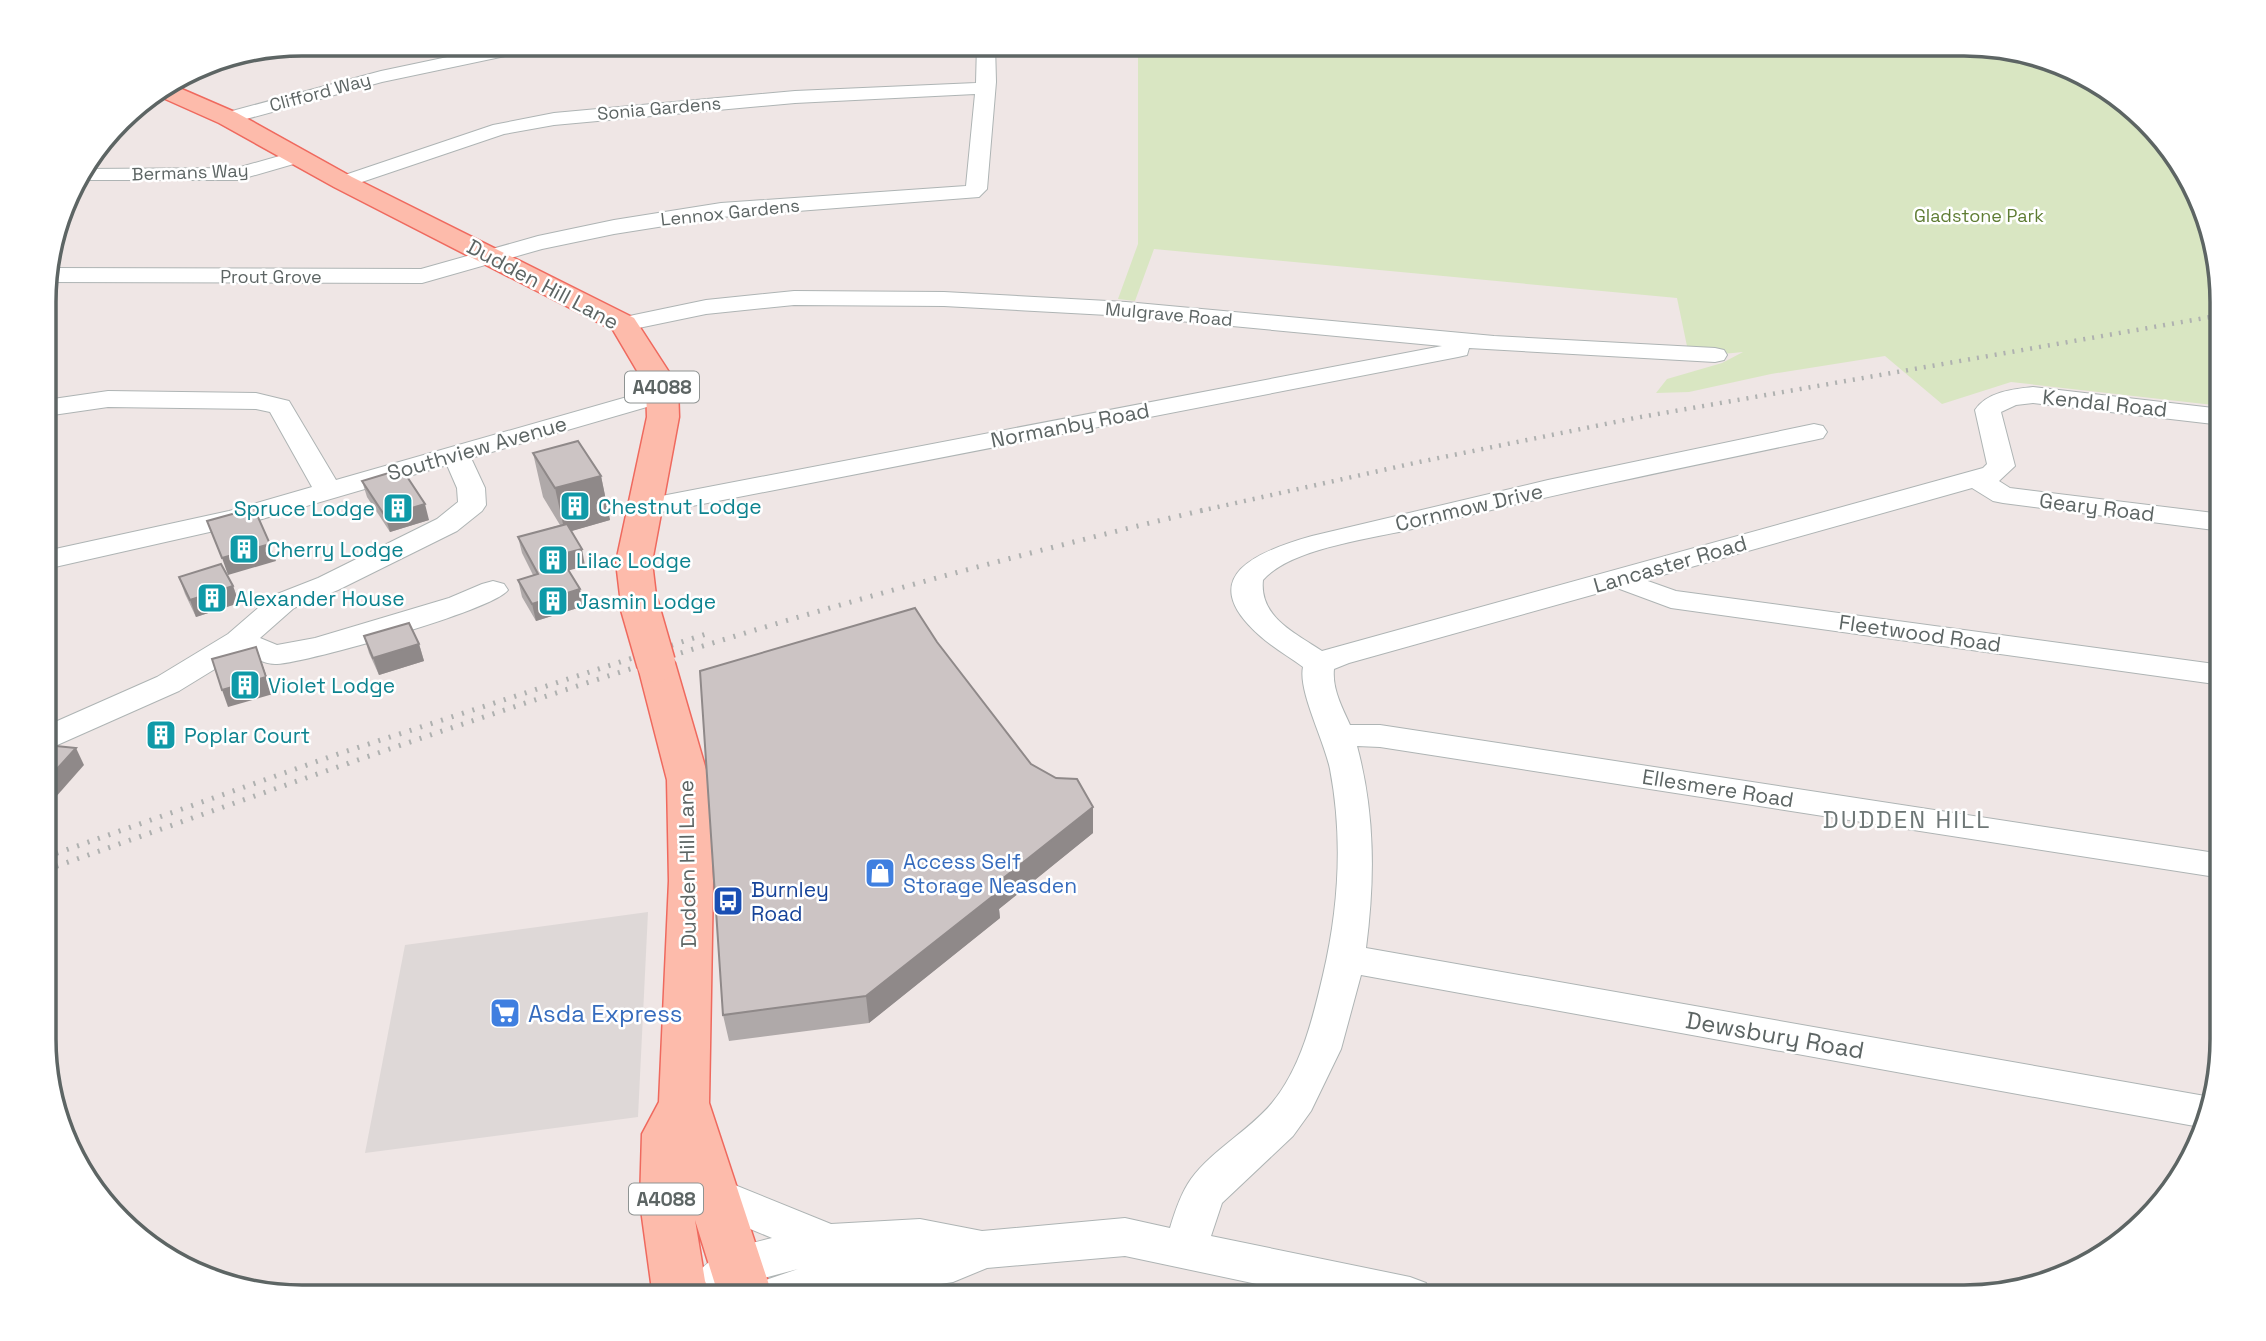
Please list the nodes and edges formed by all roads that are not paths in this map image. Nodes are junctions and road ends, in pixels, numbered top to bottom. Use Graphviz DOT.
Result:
graph roads {
  1 [pos="467,57"];
  2 [pos="985,57"];
  3 [pos="984,88"];
  4 [pos="172,93"];
  5 [pos="228,118"];
  6 [pos="297,157"];
  7 [pos="91,175"];
  8 [pos="342,182"];
  9 [pos="493,256"];
  10 [pos="58,275"];
  11 [pos="624,324"];
  12 [pos="1494,343"];
  13 [pos="1715,355"];
  14 [pos="662,395"];
  15 [pos="56,406"];
  16 [pos="1991,407"];
  17 [pos="2209,415"];
  18 [pos="1814,432"];
  19 [pos="456,454"];
  20 [pos="1976,480"];
  21 [pos="328,491"];
  22 [pos="646,507"];
  23 [pos="2209,521"];
  24 [pos="56,558"];
  25 [pos="1623,578"];
  26 [pos="492,590"];
  27 [pos="239,641"];
  28 [pos="1319,664"];
  29 [pos="2210,673"];
  30 [pos="1332,720"];
  31 [pos="56,734"];
  32 [pos="2210,864"];
  33 [pos="1346,958"];
  34 [pos="684,1103"];
  35 [pos="2199,1111"];
  36 [pos="715,1195"];
  37 [pos="829,1243"];
  38 [pos="982,1250"];
  39 [pos="1185,1250"];
  40 [pos="1350,1284"];
  41 [pos="678,1285"];
  42 [pos="739,1285"];
  43 [pos="748,1285"];
  44 [pos="771,1285"];
  45 [pos="861,1285"];
  46 [pos="869,1285"];
  1 -- 5 [label="street, Clifford Way"];
  2 -- 3 [label="street"];
  3 -- 8 [label="street, Sonia Gardens"];
  3 -- 9 [label="street, Lennox Gardens"];
  4 -- 5 [label="main road, Dudden Hill Lane"];
  5 -- 6 [label="main road, Dudden Hill Lane"];
  6 -- 7 [label="street, Bermans Way"];
  6 -- 8 [label="main road, Dudden Hill Lane"];
  8 -- 9 [label="main road, Dudden Hill Lane"];
  9 -- 10 [label="street, Prout Grove"];
  9 -- 11 [label="main road, Dudden Hill Lane"];
  11 -- 12 [label="street, Mulgrave Road"];
  11 -- 14 [label="main road, Dudden Hill Lane / A4088"];
  12 -- 13 [label="street, Mulgrave Road"];
  12 -- 22 [label="street, Normanby Road"];
  14 -- 19 [label="street, Southview Avenue"];
  14 -- 22 [label="main road, Dudden Hill Lane / A4088"];
  15 -- 21 [label="street"];
  16 -- 17 [label="street, Kendal Road"];
  16 -- 20 [label="street, Lancaster Road"];
  18 -- 28 [label="street, Cornmow Drive"];
  19 -- 21 [label="street, Southview Avenue"];
  19 -- 27 [label="street"];
  20 -- 23 [label="street, Geary Road"];
  20 -- 25 [label="street, Lancaster Road"];
  21 -- 24 [label="street, Southview Avenue"];
  22 -- 34 [label="main road, Dudden Hill Lane / A4088, bridge"];
  25 -- 28 [label="street, Lancaster Road"];
  25 -- 29 [label="street, Fleetwood Road"];
  26 -- 27 [label="street"];
  27 -- 31 [label="street"];
  28 -- 30 [label="street"];
  30 -- 32 [label="street, Ellesmere Road"];
  30 -- 33 [label="street"];
  33 -- 35 [label="street, Dewsbury Road"];
  33 -- 39 [label="street"];
  34 -- 36 [label="main road, Dudden Hill Lane / A4088"];
  34 -- 41 [label="main road, Dudden Hill Lane / A4088"];
  36 -- 37 [label="street"];
  36 -- 42 [label="main road, Dudden Hill Lane / A4088"];
  37 -- 38 [label="street"];
  37 -- 43 [label="street"];
  38 -- 39 [label="street"];
  38 -- 46 [label="street"];
  39 -- 40 [label="street"];
  44 -- 45 [label="street"];
}
